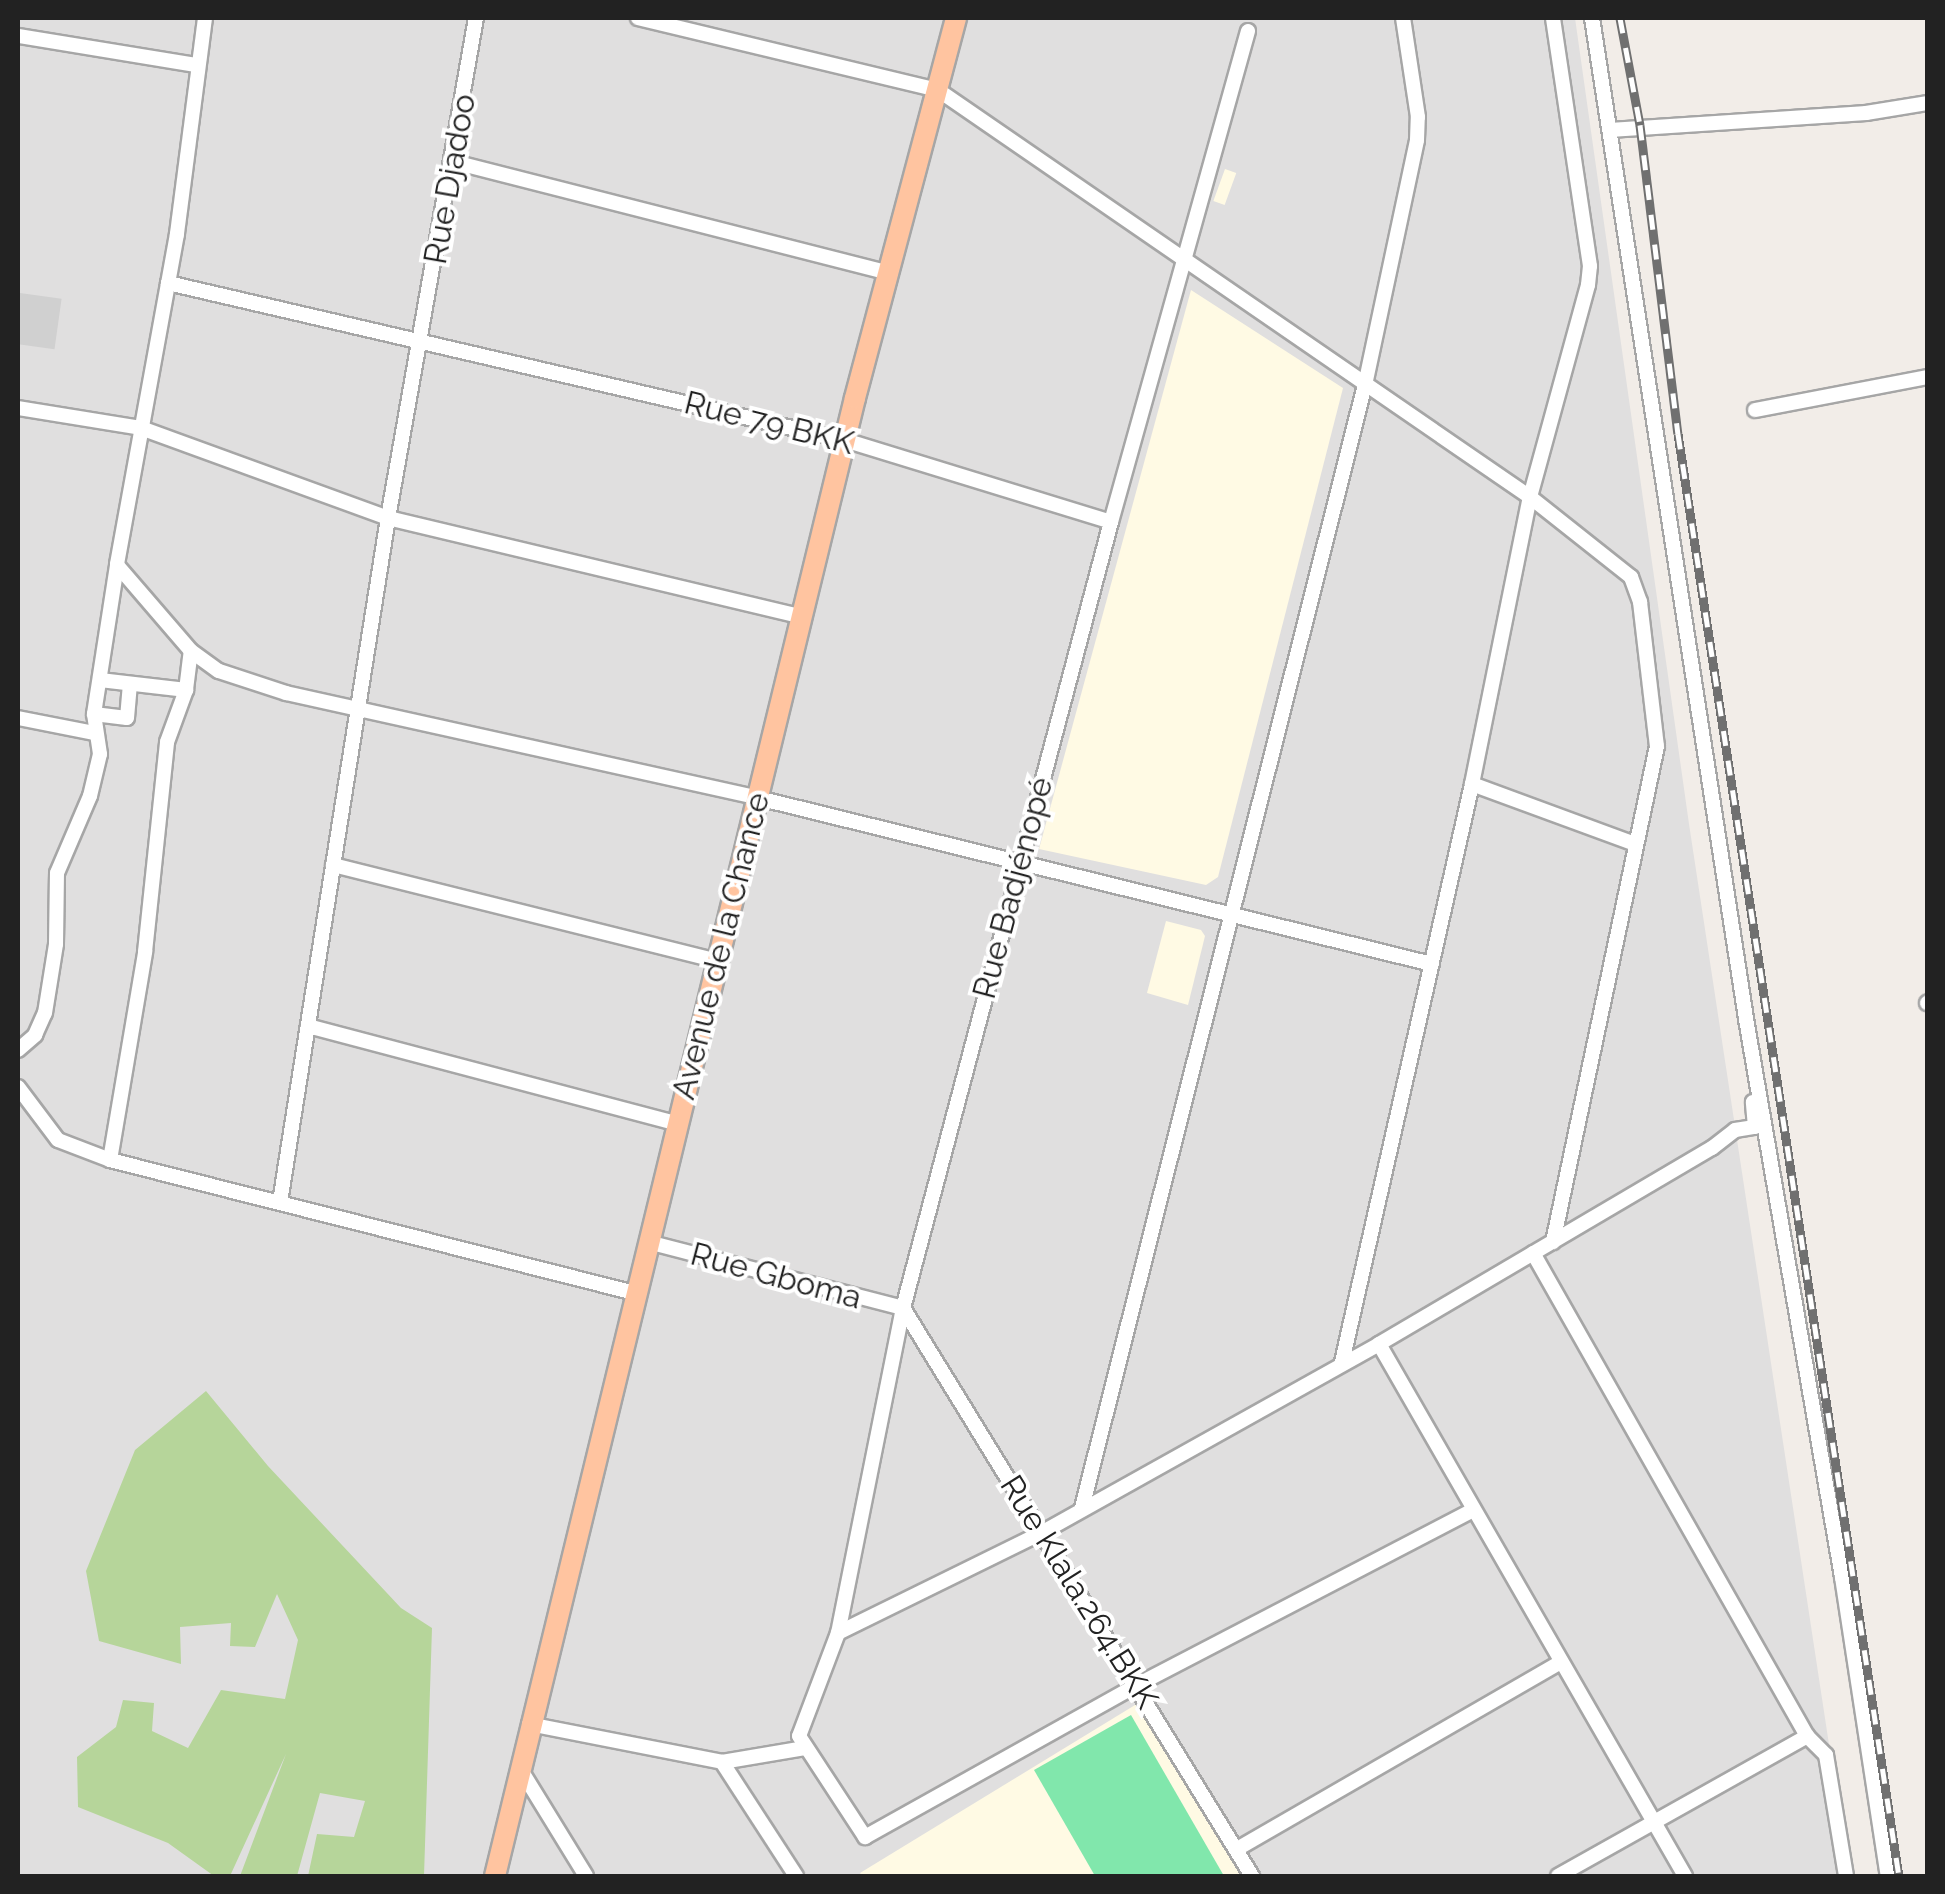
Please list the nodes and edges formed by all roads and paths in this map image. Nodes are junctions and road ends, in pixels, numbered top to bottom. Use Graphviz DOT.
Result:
graph roads {
  1 [pos="22,18"];
  2 [pos="205,18"];
  3 [pos="476,18"];
  4 [pos="638,18"];
  5 [pos="956,18"];
  6 [pos="1403,18"];
  7 [pos="1553,18"];
  8 [pos="1592,18"];
  9 [pos="1248,31"];
  10 [pos="18,41"];
  11 [pos="198,65"];
  12 [pos="938,90"];
  13 [pos="1928,103"];
  14 [pos="1610,130"];
  15 [pos="454,162"];
  16 [pos="1184,263"];
  17 [pos="888,273"];
  18 [pos="168,283"];
  19 [pos="422,340"];
  20 [pos="1928,377"];
  21 [pos="1365,385"];
  22 [pos="18,408"];
  23 [pos="1754,410"];
  24 [pos="141,428"];
  25 [pos="848,441"];
  26 [pos="1530,497"];
  27 [pos="388,518"];
  28 [pos="1111,522"];
  29 [pos="117,564"];
  30 [pos="802,618"];
  31 [pos="191,651"];
  32 [pos="100,680"];
  33 [pos="130,684"];
  34 [pos="186,690"];
  35 [pos="358,710"];
  36 [pos="94,714"];
  37 [pos="18,718"];
  38 [pos="94,733"];
  39 [pos="1472,784"];
  40 [pos="758,798"];
  41 [pos="1635,844"];
  42 [pos="1019,864"];
  43 [pos="334,866"];
  44 [pos="1228,915"];
  45 [pos="717,960"];
  46 [pos="1432,964"];
  47 [pos="308,1026"];
  48 [pos="1750,1038"];
  49 [pos="18,1050"];
  50 [pos="18,1087"];
  51 [pos="676,1123"];
  52 [pos="110,1160"];
  53 [pos="280,1202"];
  54 [pos="648,1242"];
  55 [pos="1553,1242"];
  56 [pos="1533,1253"];
  57 [pos="634,1293"];
  58 [pos="904,1308"];
  59 [pos="1379,1344"];
  60 [pos="1342,1362"];
  61 [pos="1082,1508"];
  62 [pos="1473,1510"];
  63 [pos="1043,1532"];
  64 [pos="838,1633"];
  65 [pos="1561,1662"];
  66 [pos="1137,1685"];
  67 [pos="529,1724"];
  68 [pos="1807,1736"];
  69 [pos="805,1748"];
  70 [pos="722,1762"];
  71 [pos="519,1767"];
  72 [pos="1655,1823"];
  73 [pos="1237,1849"];
  74 [pos="495,1876"];
  75 [pos="586,1876"];
  76 [pos="796,1876"];
  77 [pos="1252,1876"];
  78 [pos="1558,1876"];
  79 [pos="1684,1876"];
  80 [pos="1846,1876"];
  81 [pos="1888,1876"];
  1 -- 10 [label="street"];
  2 -- 11 [label="street"];
  3 -- 15 [label="street, Rue Djadoo"];
  4 -- 12 [label="street"];
  5 -- 12 [label="main road, Avenue de la Chance"];
  6 -- 21 [label="street"];
  7 -- 26 [label="street"];
  8 -- 14 [label="street"];
  9 -- 16 [label="street, Rue Badjénopé"];
  10 -- 11 [label="street"];
  11 -- 18 [label="street"];
  12 -- 16 [label="street"];
  12 -- 17 [label="main road, Avenue de la Chance"];
  13 -- 14 [label="street"];
  14 -- 48 [label="street"];
  15 -- 17 [label="street"];
  15 -- 19 [label="street, Rue Djadoo"];
  16 -- 21 [label="street"];
  16 -- 28 [label="street, Rue Badjénopé"];
  17 -- 25 [label="main road, Avenue de la Chance"];
  18 -- 19 [label="street, Rue 79 BKK"];
  18 -- 24 [label="street"];
  19 -- 25 [label="street, Rue 79 BKK"];
  19 -- 27 [label="street, Rue Djadoo"];
  20 -- 23 [label="street"];
  21 -- 26 [label="street"];
  21 -- 44 [label="street"];
  22 -- 24 [label="street"];
  24 -- 27 [label="street"];
  24 -- 29 [label="street"];
  25 -- 28 [label="street, Rue 79 BKK"];
  25 -- 30 [label="main road, Avenue de la Chance"];
  26 -- 39 [label="street"];
  26 -- 41 [label="street"];
  27 -- 30 [label="street"];
  27 -- 35 [label="street, Rue Djadoo"];
  28 -- 42 [label="street, Rue Badjénopé"];
  29 -- 31 [label="street"];
  29 -- 32 [label="street"];
  30 -- 40 [label="main road, Avenue de la Chance"];
  31 -- 34 [label="street"];
  31 -- 35 [label="street"];
  32 -- 33 [label="street"];
  32 -- 36 [label="street"];
  33 -- 34 [label="street"];
  33 -- 36 [label="street"];
  34 -- 52 [label="street"];
  35 -- 40 [label="street"];
  35 -- 43 [label="street, Rue Djadoo"];
  36 -- 38 [label="street"];
  37 -- 38 [label="street"];
  38 -- 49 [label="street"];
  39 -- 41 [label="street"];
  39 -- 46 [label="street"];
  40 -- 42 [label="street"];
  40 -- 45 [label="main road, Avenue de la Chance"];
  41 -- 55 [label="street"];
  42 -- 44 [label="street"];
  42 -- 58 [label="street, Rue Badjénopé"];
  43 -- 45 [label="street"];
  43 -- 47 [label="street, Rue Djadoo"];
  44 -- 46 [label="street"];
  44 -- 61 [label="street"];
  45 -- 51 [label="main road, Avenue de la Chance"];
  46 -- 60 [label="street"];
  47 -- 51 [label="street"];
  47 -- 53 [label="street, Rue Djadoo"];
  48 -- 55 [label="street"];
  48 -- 81 [label="street"];
  50 -- 52 [label="street"];
  51 -- 54 [label="main road, Avenue de la Chance"];
  52 -- 53 [label="street"];
  53 -- 57 [label="street"];
  54 -- 57 [label="main road, Avenue de la Chance"];
  54 -- 58 [label="street, Rue Gboma"];
  55 -- 56 [label="street"];
  56 -- 59 [label="street"];
  56 -- 68 [label="street"];
  57 -- 67 [label="main road, Avenue de la Chance"];
  58 -- 63 [label="street, Rue Klala.264.BKK"];
  58 -- 64 [label="street, Rue Badjénopé"];
  59 -- 60 [label="street"];
  59 -- 62 [label="street"];
  60 -- 61 [label="street"];
  61 -- 63 [label="street"];
  62 -- 65 [label="street"];
  62 -- 66 [label="street"];
  63 -- 64 [label="street"];
  63 -- 66 [label="street, Rue Klala.264.BKK"];
  64 -- 69 [label="street, Rue Badjénopé"];
  65 -- 72 [label="street"];
  65 -- 73 [label="street"];
  66 -- 69 [label="street"];
  66 -- 73 [label="street, Rue Klala.264.BKK"];
  67 -- 70 [label="street"];
  67 -- 71 [label="main road, Avenue de la Chance"];
  68 -- 72 [label="street"];
  68 -- 80 [label="street"];
  69 -- 70 [label="street"];
  70 -- 76 [label="street"];
  71 -- 74 [label="main road, Avenue de la Chance"];
  71 -- 75 [label="street"];
  72 -- 78 [label="street"];
  72 -- 79 [label="street"];
  73 -- 77 [label="street, Rue Klala.264.BKK"];
}
